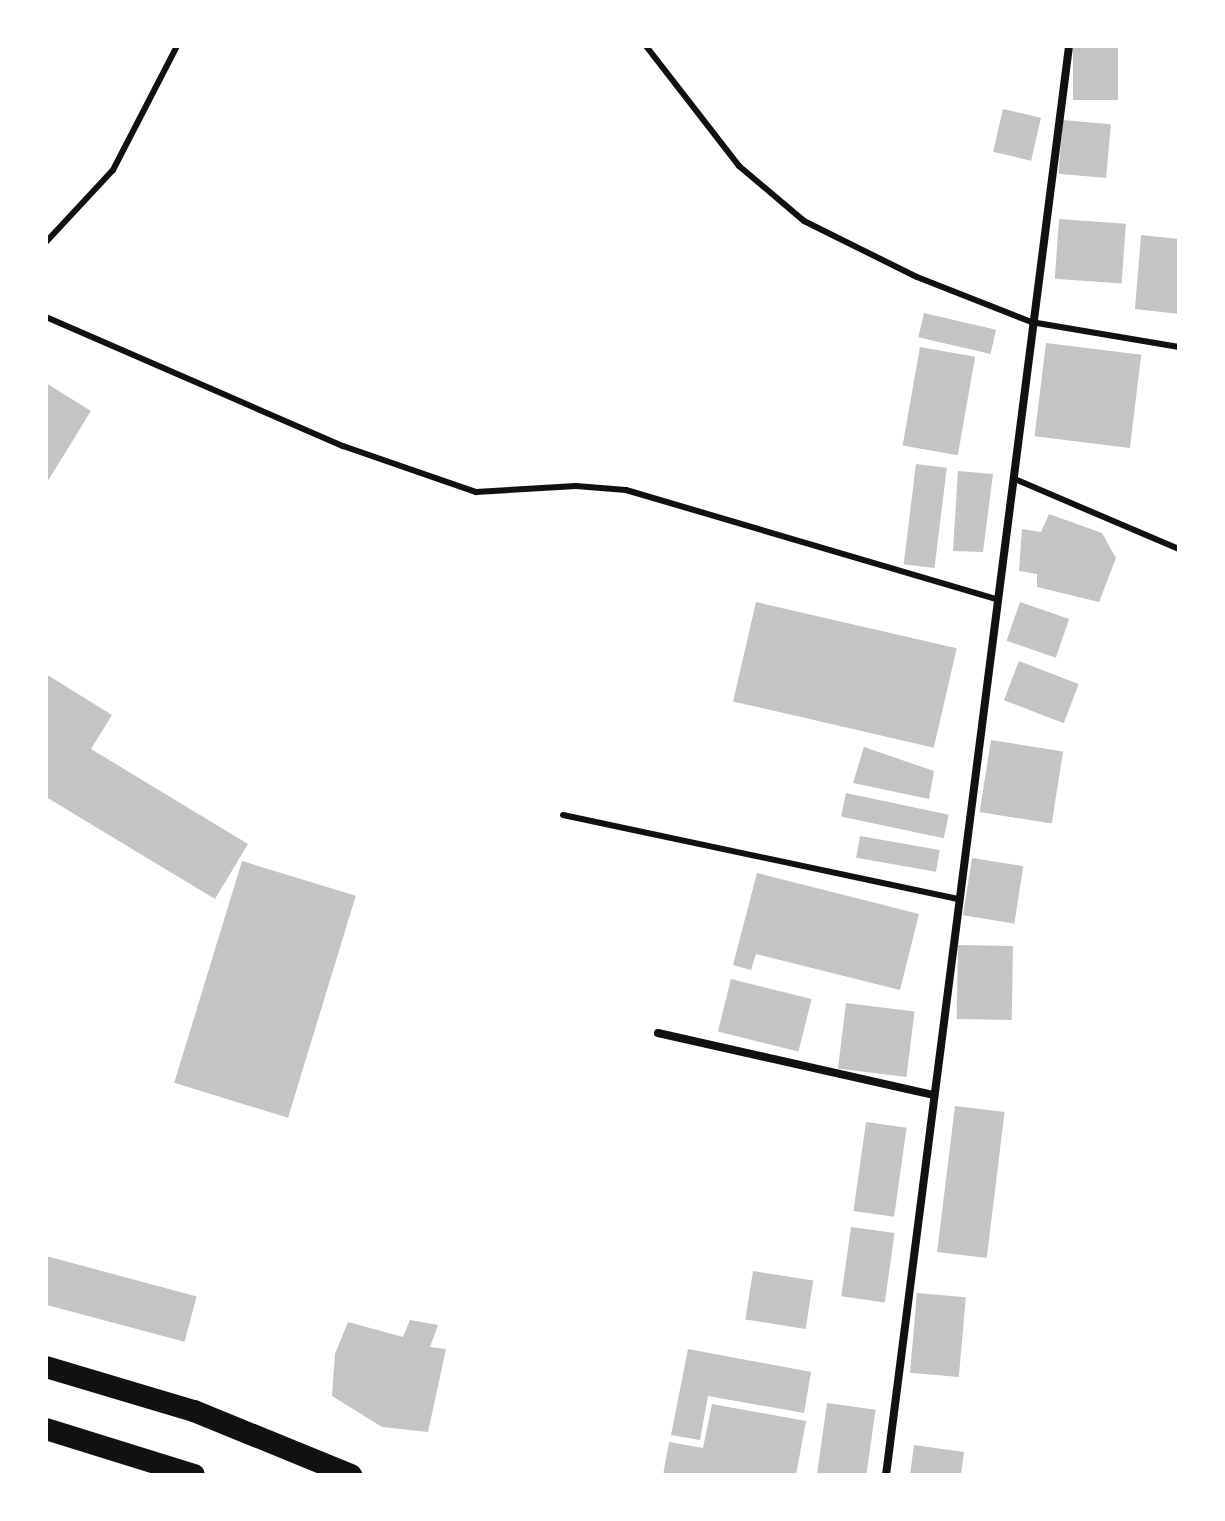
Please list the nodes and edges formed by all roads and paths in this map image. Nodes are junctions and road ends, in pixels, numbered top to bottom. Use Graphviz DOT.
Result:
graph roads {
  1 [pos="177,46"];
  2 [pos="646,46"];
  3 [pos="1069,46"];
  4 [pos="46,242"];
  5 [pos="46,317"];
  6 [pos="1031,322"];
  7 [pos="1179,347"];
  8 [pos="1017,480"];
  9 [pos="1179,549"];
  10 [pos="997,599"];
  11 [pos="563,815"];
  12 [pos="959,899"];
  13 [pos="658,1033"];
  14 [pos="934,1095"];
  15 [pos="46,1367"];
  16 [pos="46,1429"];
  17 [pos="194,1475"];
  18 [pos="351,1475"];
  19 [pos="886,1475"];
  1 -- 4 [label="lane"];
  2 -- 6 [label="lane"];
  3 -- 6 [label="street"];
  5 -- 10 [label="lane"];
  6 -- 7 [label="lane"];
  6 -- 8 [label="street"];
  8 -- 9 [label="lane"];
  8 -- 10 [label="street"];
  10 -- 12 [label="street"];
  11 -- 12 [label="lane"];
  12 -- 14 [label="street"];
  13 -- 14 [label="street"];
  14 -- 19 [label="street"];
  15 -- 18 [label="highway"];
  16 -- 17 [label="highway"];
}
